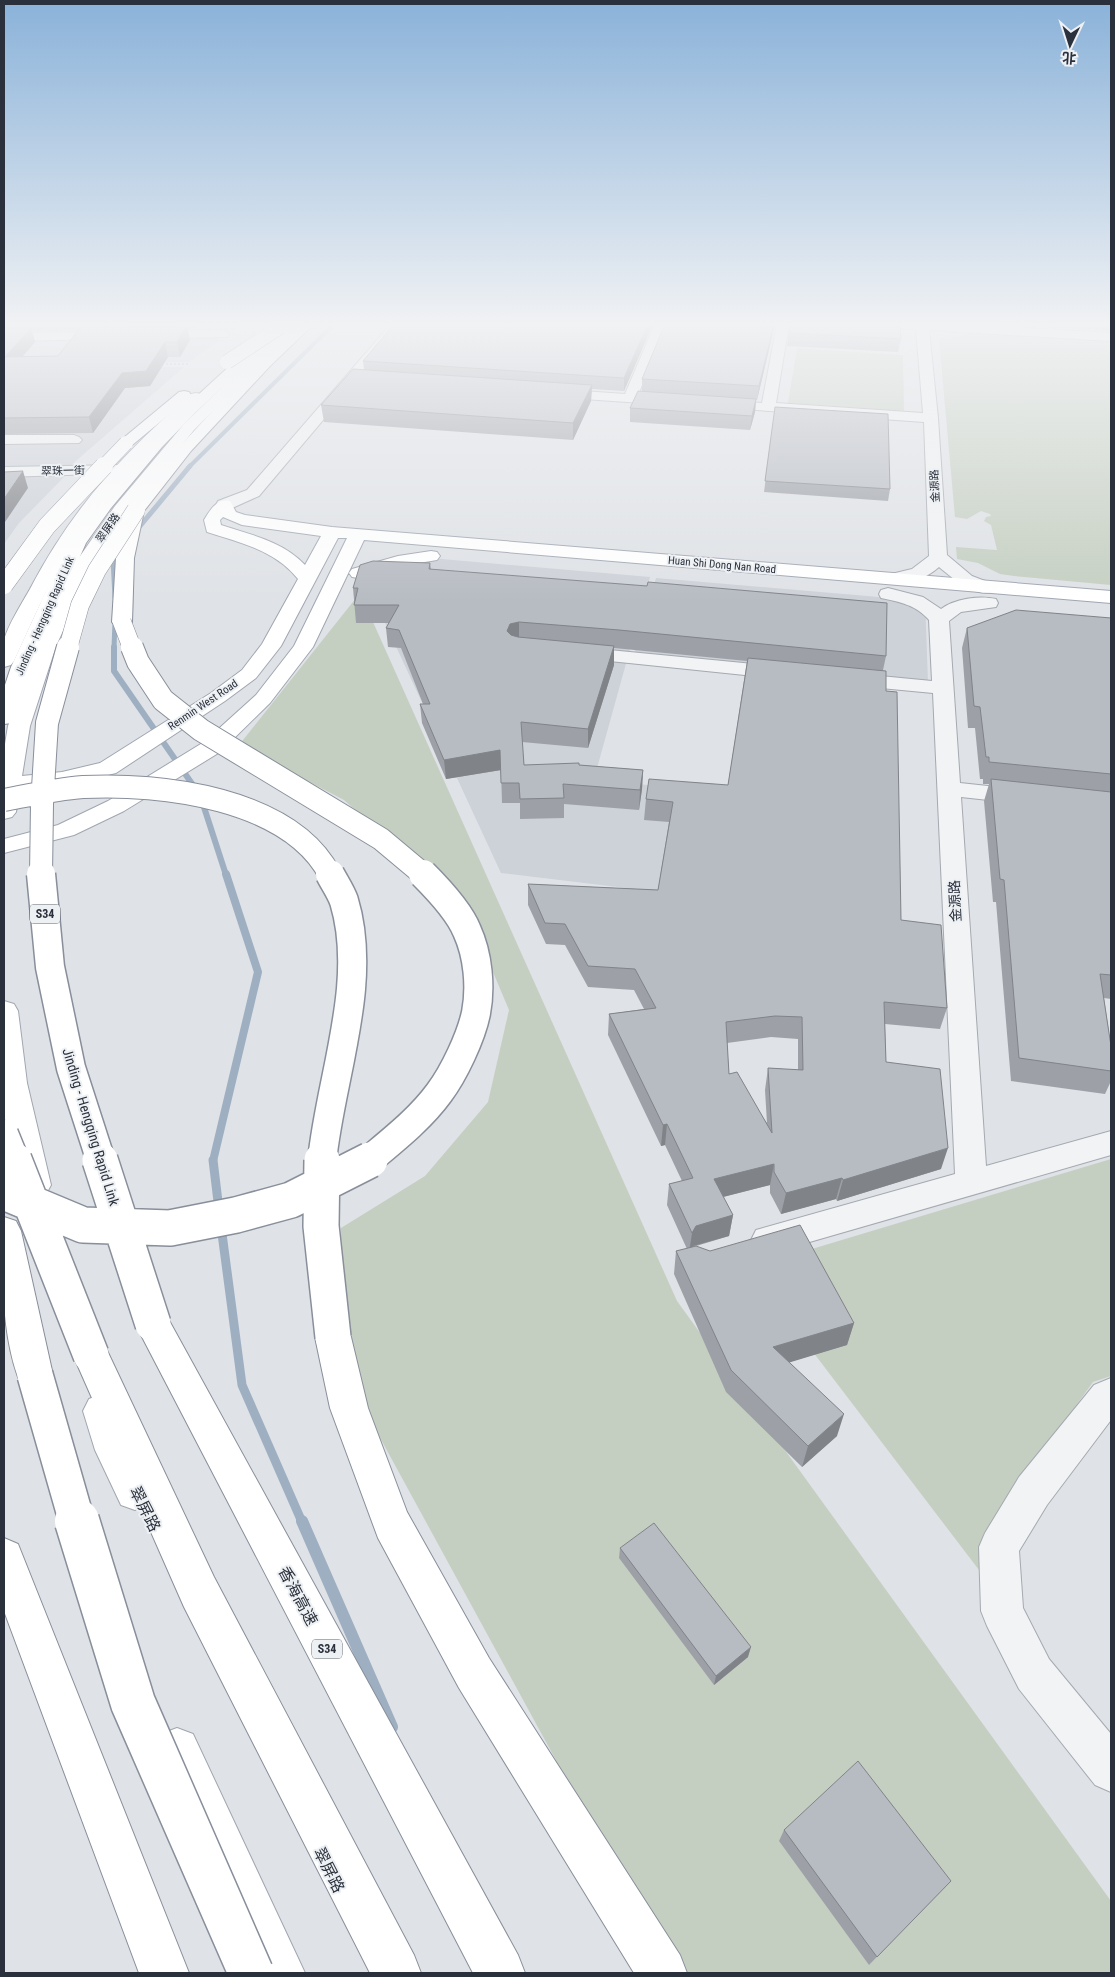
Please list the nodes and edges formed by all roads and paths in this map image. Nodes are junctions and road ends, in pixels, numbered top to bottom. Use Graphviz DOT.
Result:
graph roads {
  1 [pos="158,416"];
  2 [pos="175,416"];
  3 [pos="184,416"];
  4 [pos="200,416"];
  5 [pos="215,416"];
  6 [pos="319,416"];
  7 [pos="905,416"];
  8 [pos="931,418"];
  9 [pos="4,440"];
  10 [pos="74,440"];
  11 [pos="122,470"];
  12 [pos="4,472"];
  13 [pos="224,505"];
  14 [pos="136,510"];
  15 [pos="332,532"];
  16 [pos="358,534"];
  17 [pos="264,544"];
  18 [pos="309,547"];
  19 [pos="348,550"];
  20 [pos="431,556"];
  21 [pos="938,557"];
  22 [pos="307,579"];
  23 [pos="4,585"];
  24 [pos="890,586"];
  25 [pos="330,588"];
  26 [pos="987,595"];
  27 [pos="1111,597"];
  28 [pos="1111,613"];
  29 [pos="939,619"];
  30 [pos="559,651"];
  31 [pos="4,661"];
  32 [pos="804,675"];
  33 [pos="834,678"];
  34 [pos="942,688"];
  35 [pos="4,718"];
  36 [pos="949,789"];
  37 [pos="5,790"];
  38 [pos="1044,799"];
  39 [pos="4,812"];
  40 [pos="4,846"];
  41 [pos="4,1011"];
  42 [pos="4,1134"];
  43 [pos="1111,1143"];
  44 [pos="971,1184"];
  45 [pos="4,1192"];
  46 [pos="4,1232"];
  47 [pos="744,1247"];
  48 [pos="4,1302"];
  49 [pos="1111,1395"];
  50 [pos="4,1558"];
  51 [pos="1111,1769"];
  52 [pos="164,1973"];
  53 [pos="251,1973"];
  54 [pos="280,1973"];
  55 [pos="382,1973"];
  56 [pos="396,1973"];
  57 [pos="500,1973"];
  58 [pos="662,1973"];
  1 -- 23 [label="main road, bridge"];
  2 -- 11 [label="main road, 翠屏路"];
  3 -- 35 [label="main road, Jinding - Hengqing Rapid Link, bridge"];
  4 -- 37 [label="main road, 翠屏路"];
  5 -- 14 [label="main road, Jinding - Hengqing Rapid Link / S34"];
  6 -- 13 [label="street"];
  7 -- 8 [label="street"];
  8 -- 21 [label="street, 金源路"];
  9 -- 10 [label="street"];
  11 -- 12 [label="street, 翠珠一街"];
  11 -- 31 [label="main road, 翠屏路"];
  13 -- 15 [label="main road, Huan Shi Dong Nan Road"];
  13 -- 17 [label="main road"];
  14 -- 45 [label="main road, bridge"];
  14 -- 57 [label="main road, Jinding - Hengqing Rapid Link / S34, bridge"];
  15 -- 16 [label="main road, Huan Shi Dong Nan Road"];
  15 -- 18 [label="main road, Renmin West Road"];
  16 -- 19 [label="main road"];
  16 -- 24 [label="main road, Huan Shi Dong Nan Road"];
  17 -- 18 [label="main road"];
  17 -- 22 [label="main road"];
  18 -- 19 [label="main road"];
  18 -- 22 [label="main road, Renmin West Road"];
  19 -- 20 [label="main road"];
  19 -- 25 [label="main road"];
  20 -- 24 [label="main road, Huan Shi Dong Nan Road"];
  20 -- 25 [label="main road"];
  21 -- 24 [label="street"];
  21 -- 26 [label="street"];
  22 -- 37 [label="main road, Renmin West Road"];
  24 -- 26 [label="main road, Huan Shi Dong Nan Road"];
  24 -- 29 [label="street"];
  25 -- 40 [label="main road, bridge"];
  26 -- 27 [label="main road, Huan Shi Dong Nan Road"];
  26 -- 28 [label="main road, Huan Shi Dong Nan Road"];
  26 -- 29 [label="street"];
  29 -- 34 [label="street, 金源路"];
  30 -- 32 [label="street"];
  33 -- 34 [label="street"];
  34 -- 36 [label="street, 金源路"];
  36 -- 38 [label="street"];
  36 -- 44 [label="street, 金源路"];
  37 -- 39 [label="main road, 翠屏路"];
  37 -- 58 [label="main road, bridge"];
  41 -- 55 [label="main road, 翠屏路"];
  42 -- 56 [label="main road, bridge"];
  43 -- 44 [label="street"];
  44 -- 47 [label="street"];
  46 -- 53 [label="main road, bridge"];
  48 -- 54 [label="main road"];
  49 -- 51 [label="street"];
  50 -- 52 [label="main road"];
}
